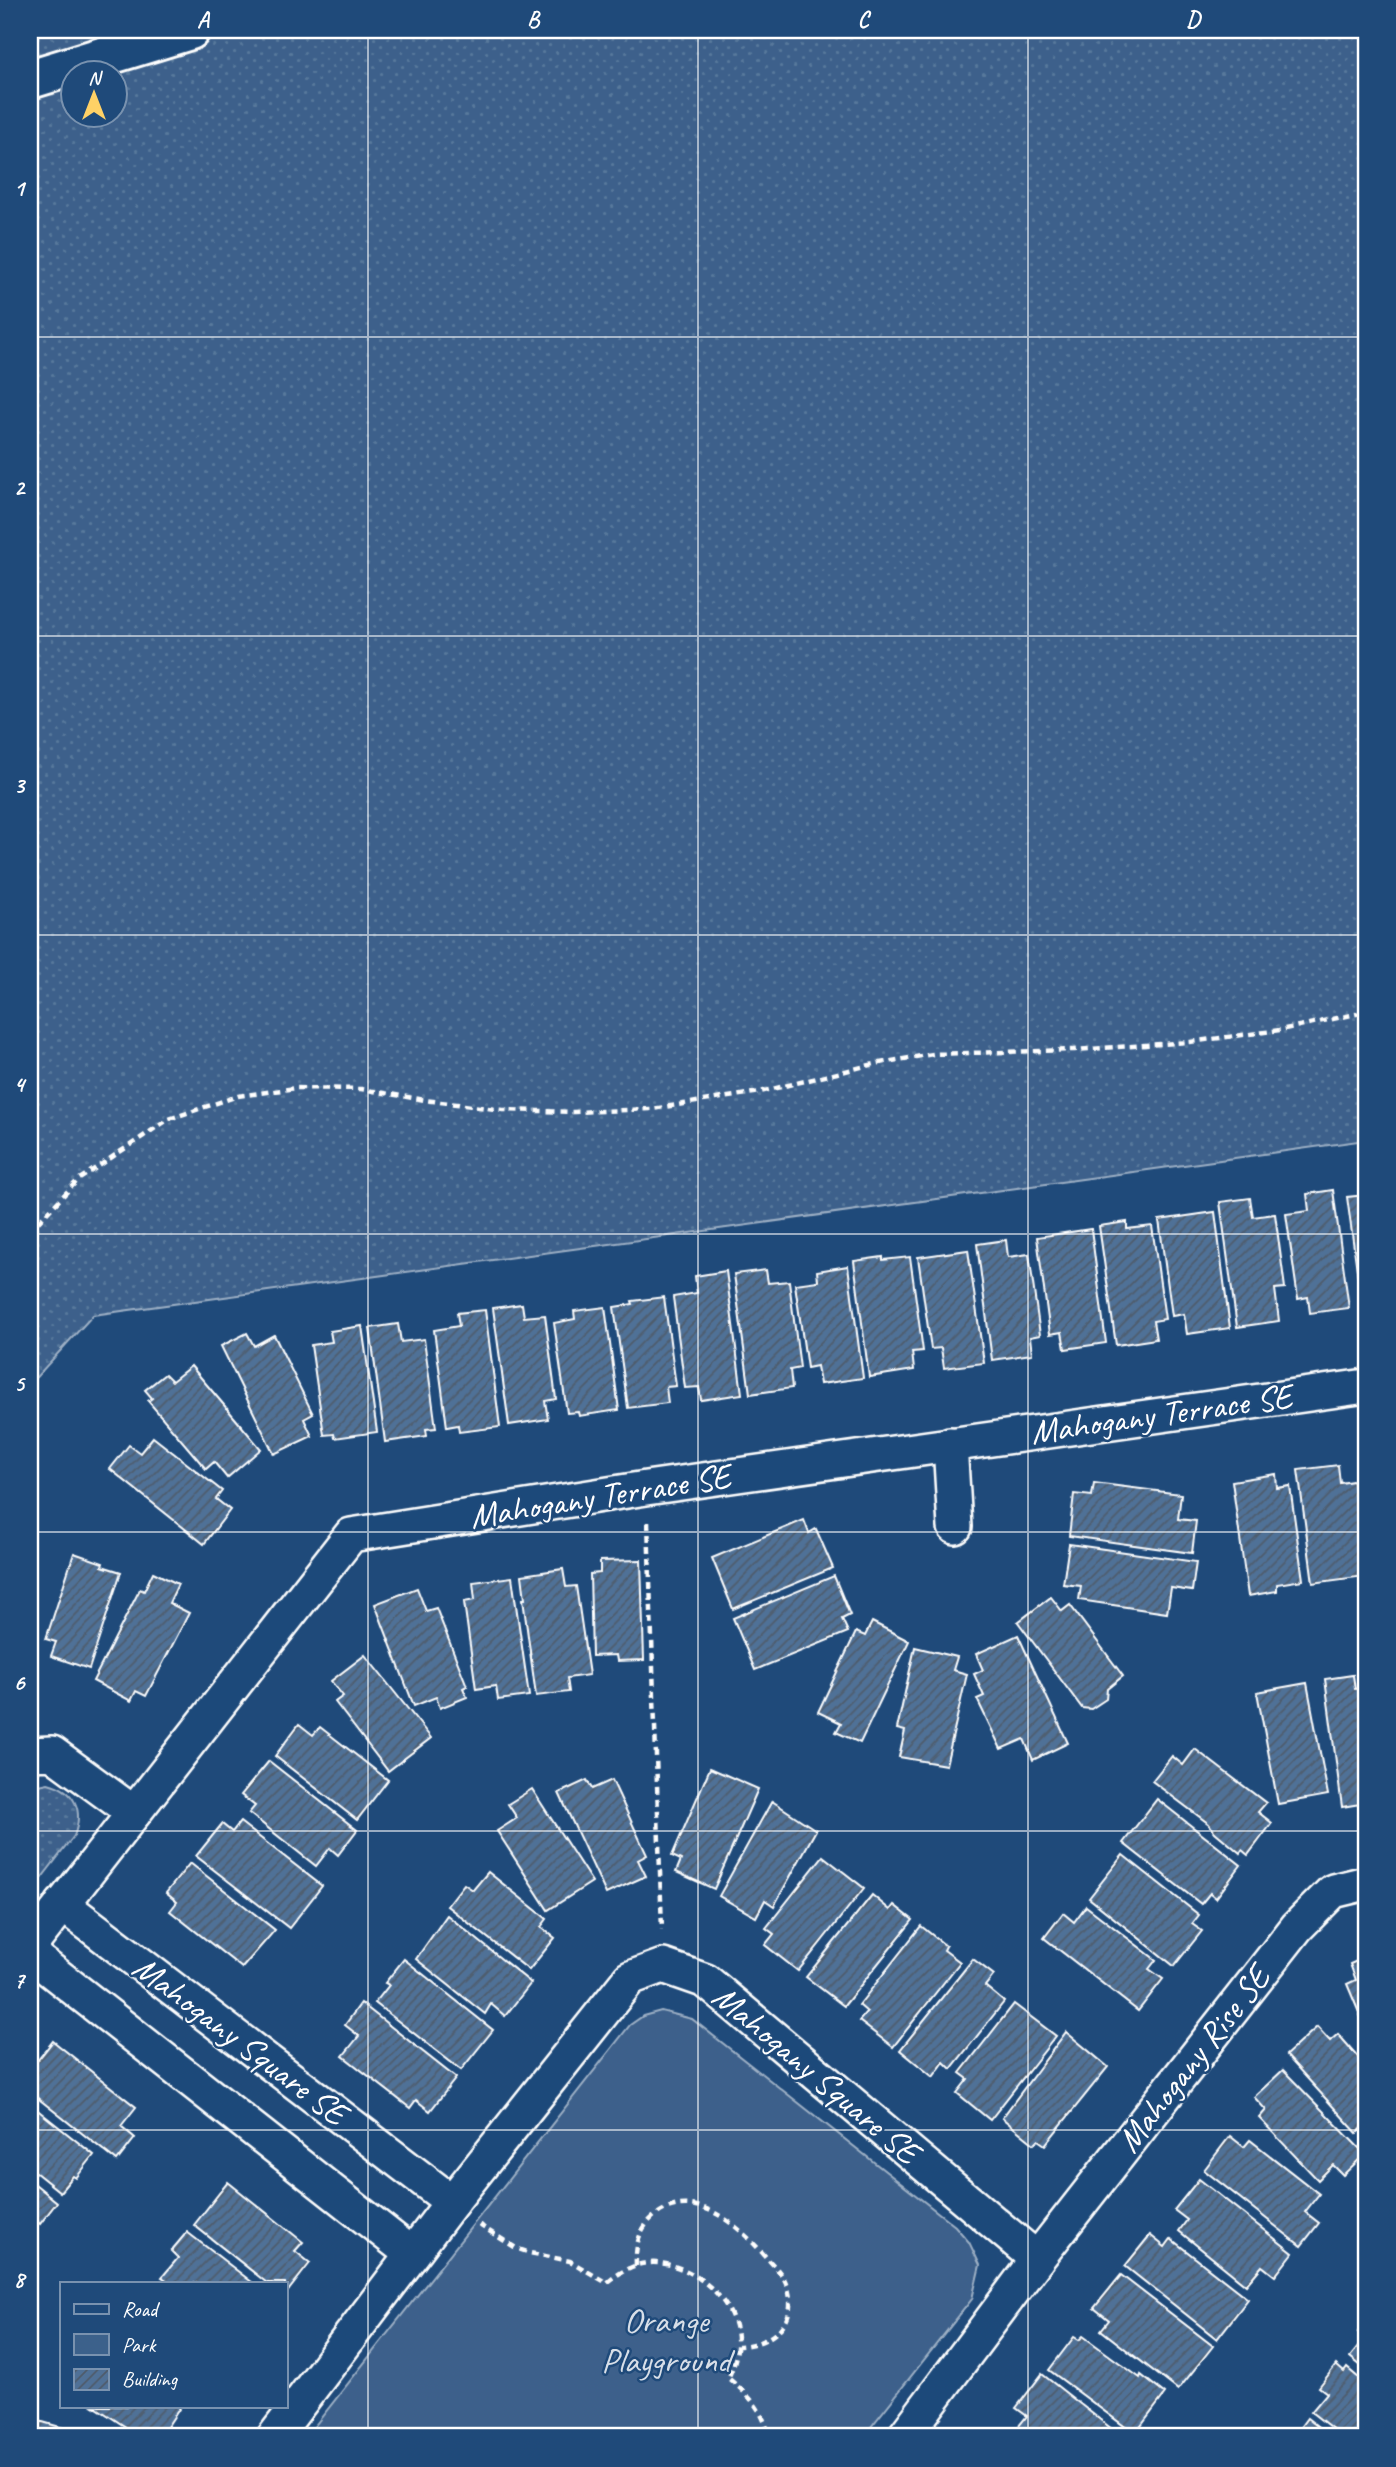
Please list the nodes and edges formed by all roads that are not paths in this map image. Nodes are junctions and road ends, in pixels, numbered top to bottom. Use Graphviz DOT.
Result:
graph roads {
  1 [pos="190,30"];
  2 [pos="30,79"];
  3 [pos="1366,1385"];
  4 [pos="950,1444"];
  5 [pos="955,1527"];
  6 [pos="30,1754"];
  7 [pos="134,1812"];
  8 [pos="1366,1883"];
  9 [pos="62,1904"];
  10 [pos="30,1946"];
  11 [pos="30,1954"];
  12 [pos="452,2202"];
  13 [pos="412,2254"];
  14 [pos="1037,2259"];
  15 [pos="274,2437"];
  16 [pos="904,2437"];
  1 -- 2 [label="highway"];
  3 -- 4 [label="street, Mahogany Terrace SE"];
  4 -- 5 [label="street"];
  4 -- 7 [label="street, Mahogany Terrace SE"];
  6 -- 7 [label="street"];
  7 -- 9 [label="street, Mahogany Terrace SE"];
  8 -- 14 [label="street, Mahogany Rise SE"];
  9 -- 10 [label="street, Mahogany Terrace SE"];
  9 -- 12 [label="street, Mahogany Square SE"];
  11 -- 13 [label="street, Mahogany Square SE"];
  12 -- 13 [label="street"];
  12 -- 14 [label="street, Mahogany Square SE"];
  13 -- 15 [label="street"];
  14 -- 16 [label="street"];
}
